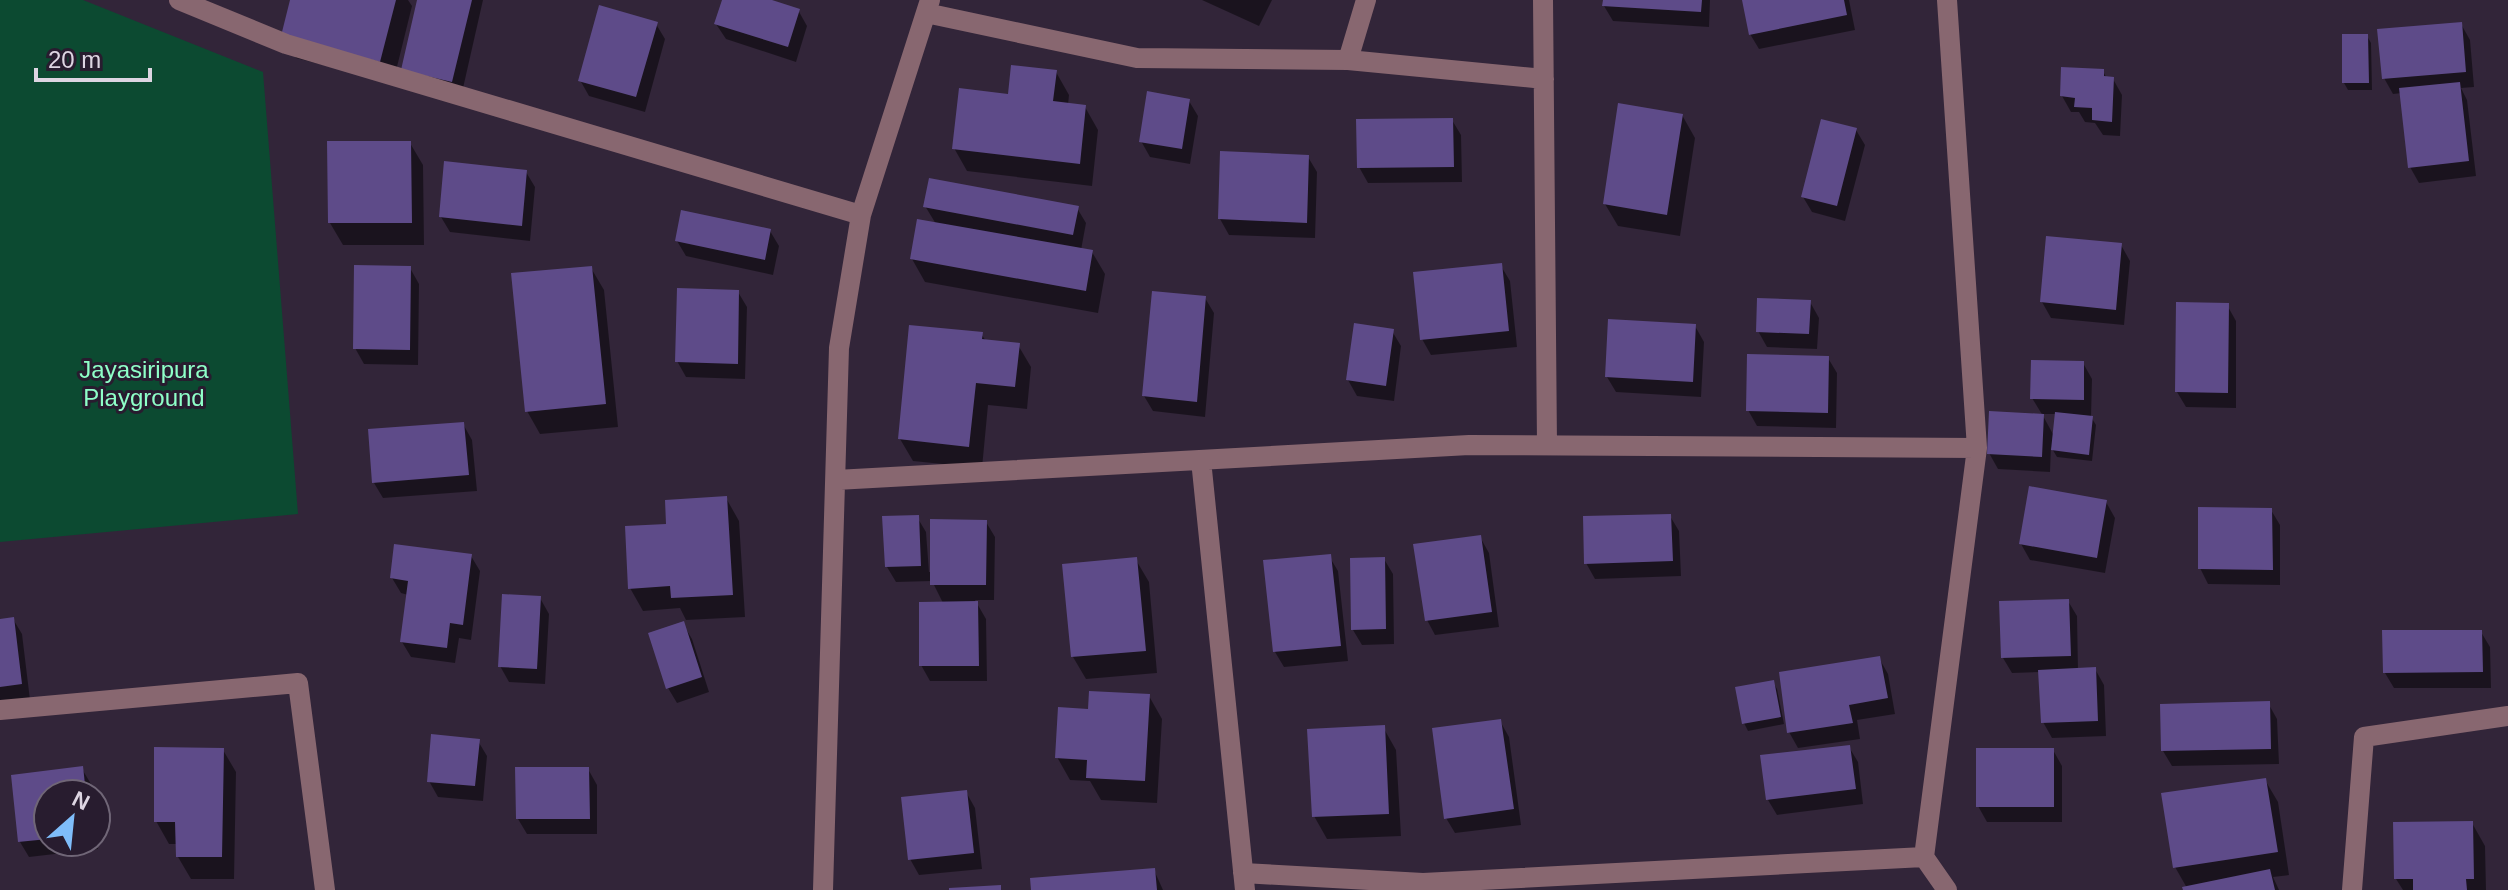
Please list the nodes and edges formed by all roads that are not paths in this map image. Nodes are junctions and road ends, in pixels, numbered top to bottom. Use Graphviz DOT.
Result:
graph roads {
  1 [pos="179,0"];
  2 [pos="1366,0"];
  3 [pos="1543,0"];
  4 [pos="1947,0"];
  5 [pos="928,6"];
  6 [pos="1348,60"];
  7 [pos="1544,79"];
  8 [pos="861,215"];
  9 [pos="1547,445"];
  10 [pos="1977,448"];
  11 [pos="1201,460"];
  12 [pos="836,480"];
  13 [pos="0,710"];
  14 [pos="2508,716"];
  15 [pos="1924,857"];
  16 [pos="1244,881"];
  17 [pos="1424,886"];
  18 [pos="325,890"];
  19 [pos="823,890"];
  20 [pos="1947,890"];
  21 [pos="2352,890"];
  1 -- 8 [label="street"];
  2 -- 6 [label="street"];
  3 -- 7 [label="street"];
  4 -- 10 [label="street"];
  5 -- 6 [label="street"];
  5 -- 8 [label="street"];
  6 -- 7 [label="street"];
  7 -- 9 [label="street"];
  8 -- 12 [label="street"];
  9 -- 10 [label="street"];
  9 -- 11 [label="street"];
  10 -- 15 [label="street"];
  11 -- 12 [label="street"];
  11 -- 16 [label="street"];
  12 -- 19 [label="street"];
  13 -- 18 [label="street"];
  14 -- 21 [label="street"];
  15 -- 17 [label="street"];
  15 -- 20 [label="street"];
  16 -- 17 [label="street"];
}
